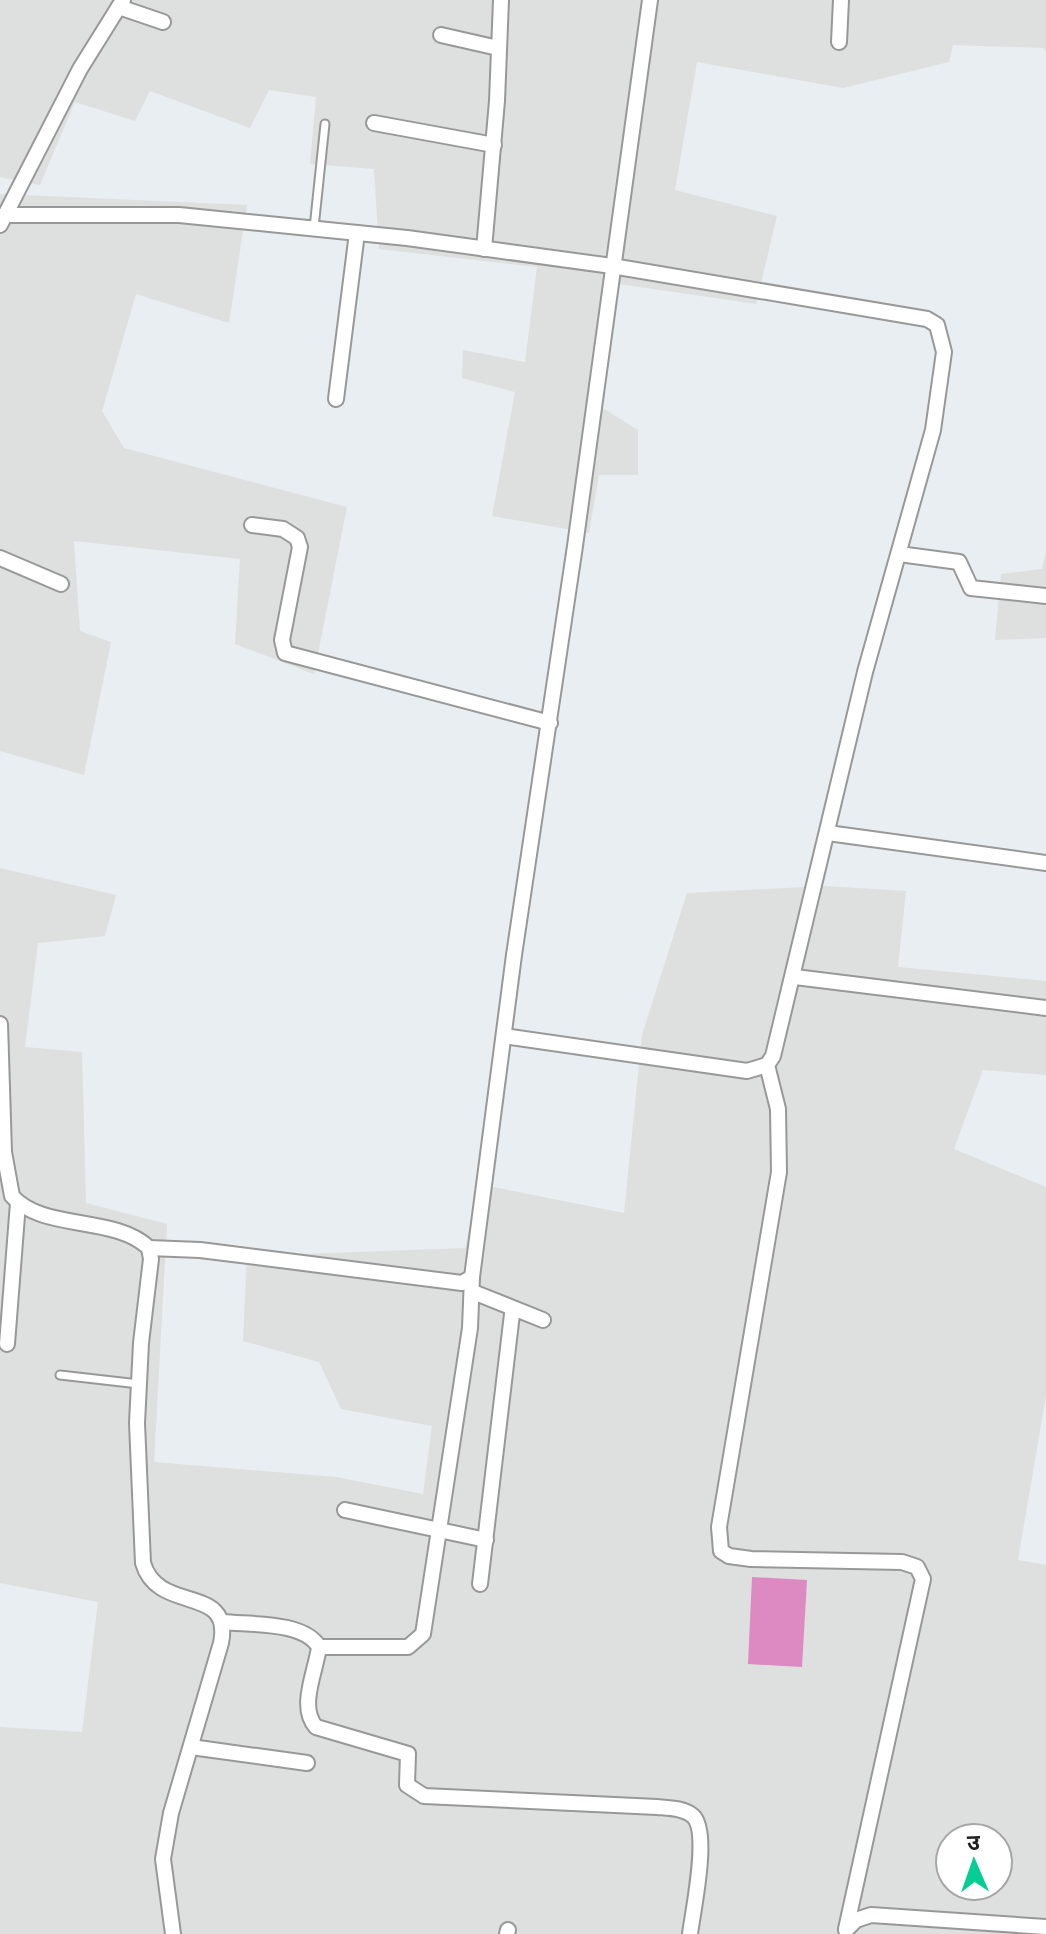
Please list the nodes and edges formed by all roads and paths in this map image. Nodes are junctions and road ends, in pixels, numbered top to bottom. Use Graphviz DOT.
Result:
graph roads {
  1 [pos="501,0"];
  2 [pos="650,0"];
  3 [pos="841,0"];
  4 [pos="121,4"];
  5 [pos="163,22"];
  6 [pos="441,35"];
  7 [pos="839,42"];
  8 [pos="498,48"];
  9 [pos="374,123"];
  10 [pos="325,124"];
  11 [pos="494,145"];
  12 [pos="2,220"];
  13 [pos="314,228"];
  14 [pos="357,233"];
  15 [pos="484,249"];
  16 [pos="612,266"];
  17 [pos="336,399"];
  18 [pos="252,525"];
  19 [pos="899,554"];
  20 [pos="0,558"];
  21 [pos="61,584"];
  22 [pos="1046,596"];
  23 [pos="550,723"];
  24 [pos="828,833"];
  25 [pos="1046,863"];
  26 [pos="795,977"];
  27 [pos="1046,1008"];
  28 [pos="0,1024"];
  29 [pos="504,1036"];
  30 [pos="767,1065"];
  31 [pos="3,1177"];
  32 [pos="18,1203"];
  33 [pos="149,1248"];
  34 [pos="473,1284"];
  35 [pos="512,1314"];
  36 [pos="543,1320"];
  37 [pos="7,1344"];
  38 [pos="60,1375"];
  39 [pos="139,1384"];
  40 [pos="345,1510"];
  41 [pos="441,1530"];
  42 [pos="486,1540"];
  43 [pos="480,1584"];
  44 [pos="223,1622"];
  45 [pos="319,1647"];
  46 [pos="191,1747"];
  47 [pos="307,1763"];
  48 [pos="944,1926"];
  49 [pos="1046,1927"];
  50 [pos="845,1931"];
  51 [pos="173,1934"];
  52 [pos="690,1934"];
  1 -- 8 [label="street"];
  2 -- 16 [label="street"];
  3 -- 7 [label="street"];
  4 -- 5 [label="street"];
  4 -- 12 [label="street"];
  6 -- 8 [label="street"];
  8 -- 11 [label="street"];
  9 -- 11 [label="street"];
  10 -- 13 [label="lane"];
  11 -- 15 [label="street"];
  12 -- 13 [label="street"];
  13 -- 14 [label="street"];
  14 -- 15 [label="street"];
  14 -- 17 [label="street"];
  15 -- 16 [label="street"];
  16 -- 19 [label="street"];
  16 -- 23 [label="street"];
  18 -- 23 [label="street"];
  19 -- 22 [label="street"];
  19 -- 24 [label="street"];
  20 -- 21 [label="street"];
  23 -- 29 [label="street"];
  24 -- 25 [label="street"];
  24 -- 26 [label="street"];
  26 -- 27 [label="street"];
  26 -- 30 [label="street"];
  28 -- 31 [label="street"];
  29 -- 30 [label="street"];
  29 -- 34 [label="street"];
  30 -- 50 [label="street"];
  31 -- 32 [label="street"];
  32 -- 33 [label="street"];
  32 -- 37 [label="street"];
  33 -- 34 [label="street"];
  33 -- 39 [label="street"];
  34 -- 36 [label="street"];
  34 -- 41 [label="street"];
  35 -- 42 [label="street"];
  38 -- 39 [label="lane"];
  39 -- 44 [label="street"];
  40 -- 41 [label="street"];
  41 -- 42 [label="street"];
  41 -- 45 [label="street"];
  42 -- 43 [label="street"];
  44 -- 45 [label="street"];
  44 -- 46 [label="street"];
  45 -- 52 [label="street"];
  46 -- 47 [label="street"];
  46 -- 51 [label="street"];
  48 -- 49 [label="street"];
  48 -- 50 [label="street"];
}
